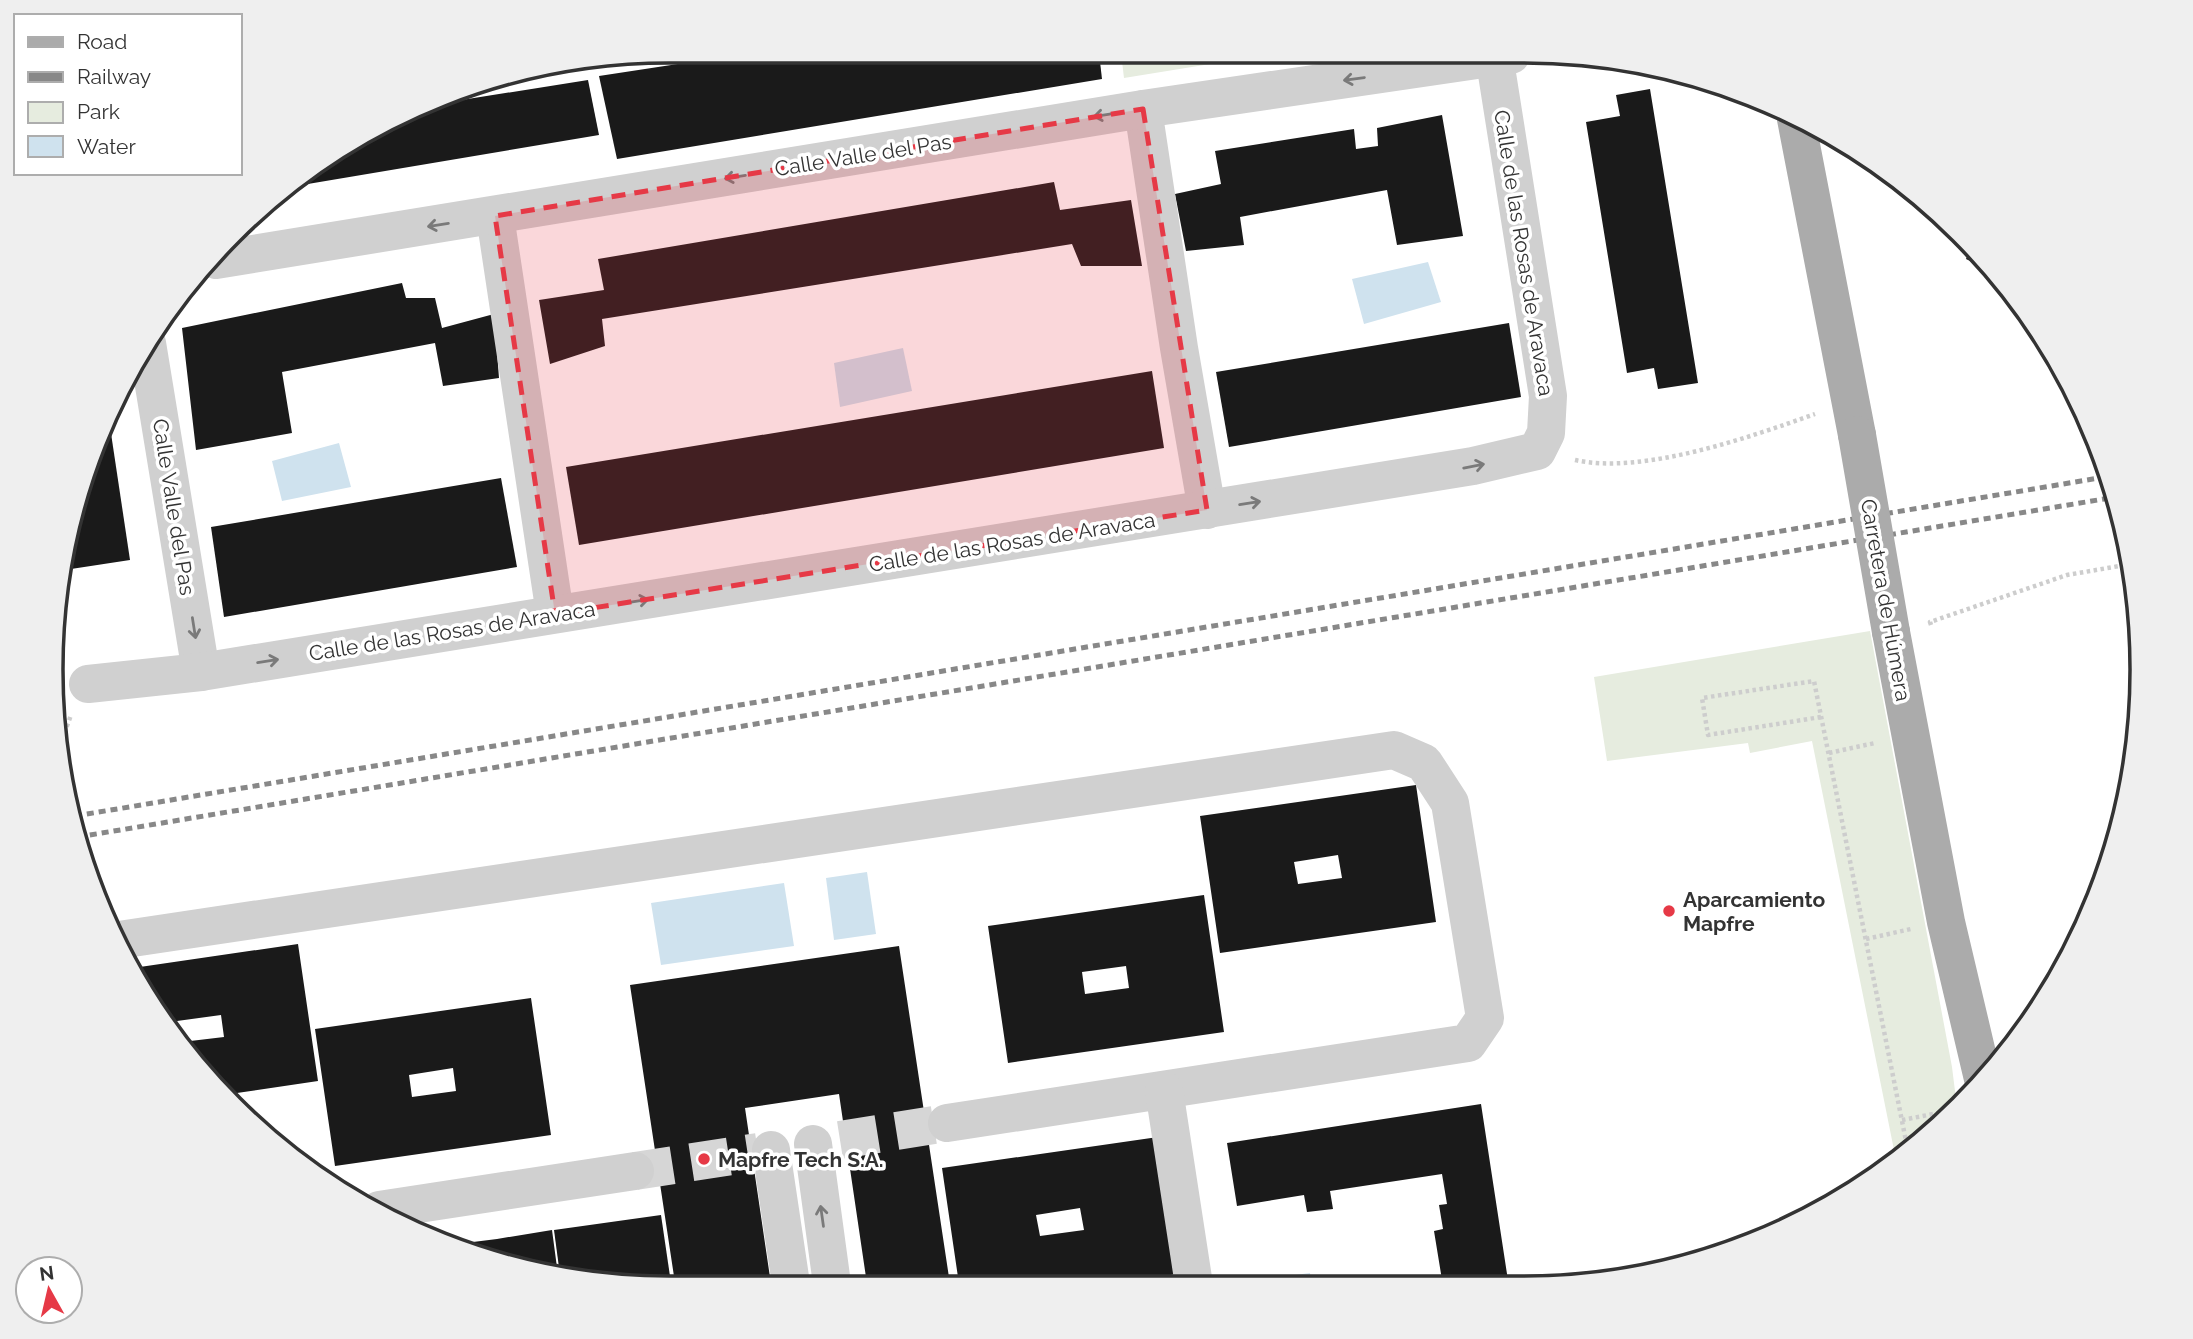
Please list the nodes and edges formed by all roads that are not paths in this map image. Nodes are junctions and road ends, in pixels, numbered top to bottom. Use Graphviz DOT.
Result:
graph roads {
  1 [pos="1452,63"];
  2 [pos="1500,63"];
  3 [pos="1143,109"];
  4 [pos="1798,129"];
  5 [pos="495,216"];
  6 [pos="225,259"];
  7 [pos="149,358"];
  8 [pos="1207,510"];
  9 [pos="555,614"];
  10 [pos="201,672"];
  11 [pos="88,684"];
  12 [pos="126,939"];
  13 [pos="1980,1068"];
  14 [pos="1164,1090"];
  15 [pos="947,1123"];
  16 [pos="635,1171"];
  17 [pos="391,1208"];
  18 [pos="789,1276"];
  19 [pos="832,1276"];
  20 [pos="1193,1276"];
  1 -- 3 [label="street, Calle Valle del Pas, one-way"];
  8 -- 2 [label="street, Calle de las Rosas de Aravaca, one-way"];
  3 -- 5 [label="street, Calle Valle del Pas, one-way"];
  3 -- 8 [label="street"];
  4 -- 13 [label="main road, Carretera de Húmera, bridge"];
  5 -- 6 [label="street, Calle Valle del Pas, one-way"];
  5 -- 9 [label="street"];
  7 -- 10 [label="street, Calle Valle del Pas, one-way"];
  9 -- 8 [label="street, Calle de las Rosas de Aravaca, one-way"];
  10 -- 9 [label="street, Calle de las Rosas de Aravaca, one-way"];
  10 -- 11 [label="street, Calle de las Rosas de Aravaca"];
  12 -- 14 [label="street"];
  14 -- 15 [label="street"];
  14 -- 20 [label="street"];
  16 -- 17 [label="street"];
  19 -- 18 [label="street, one-way"];
}
